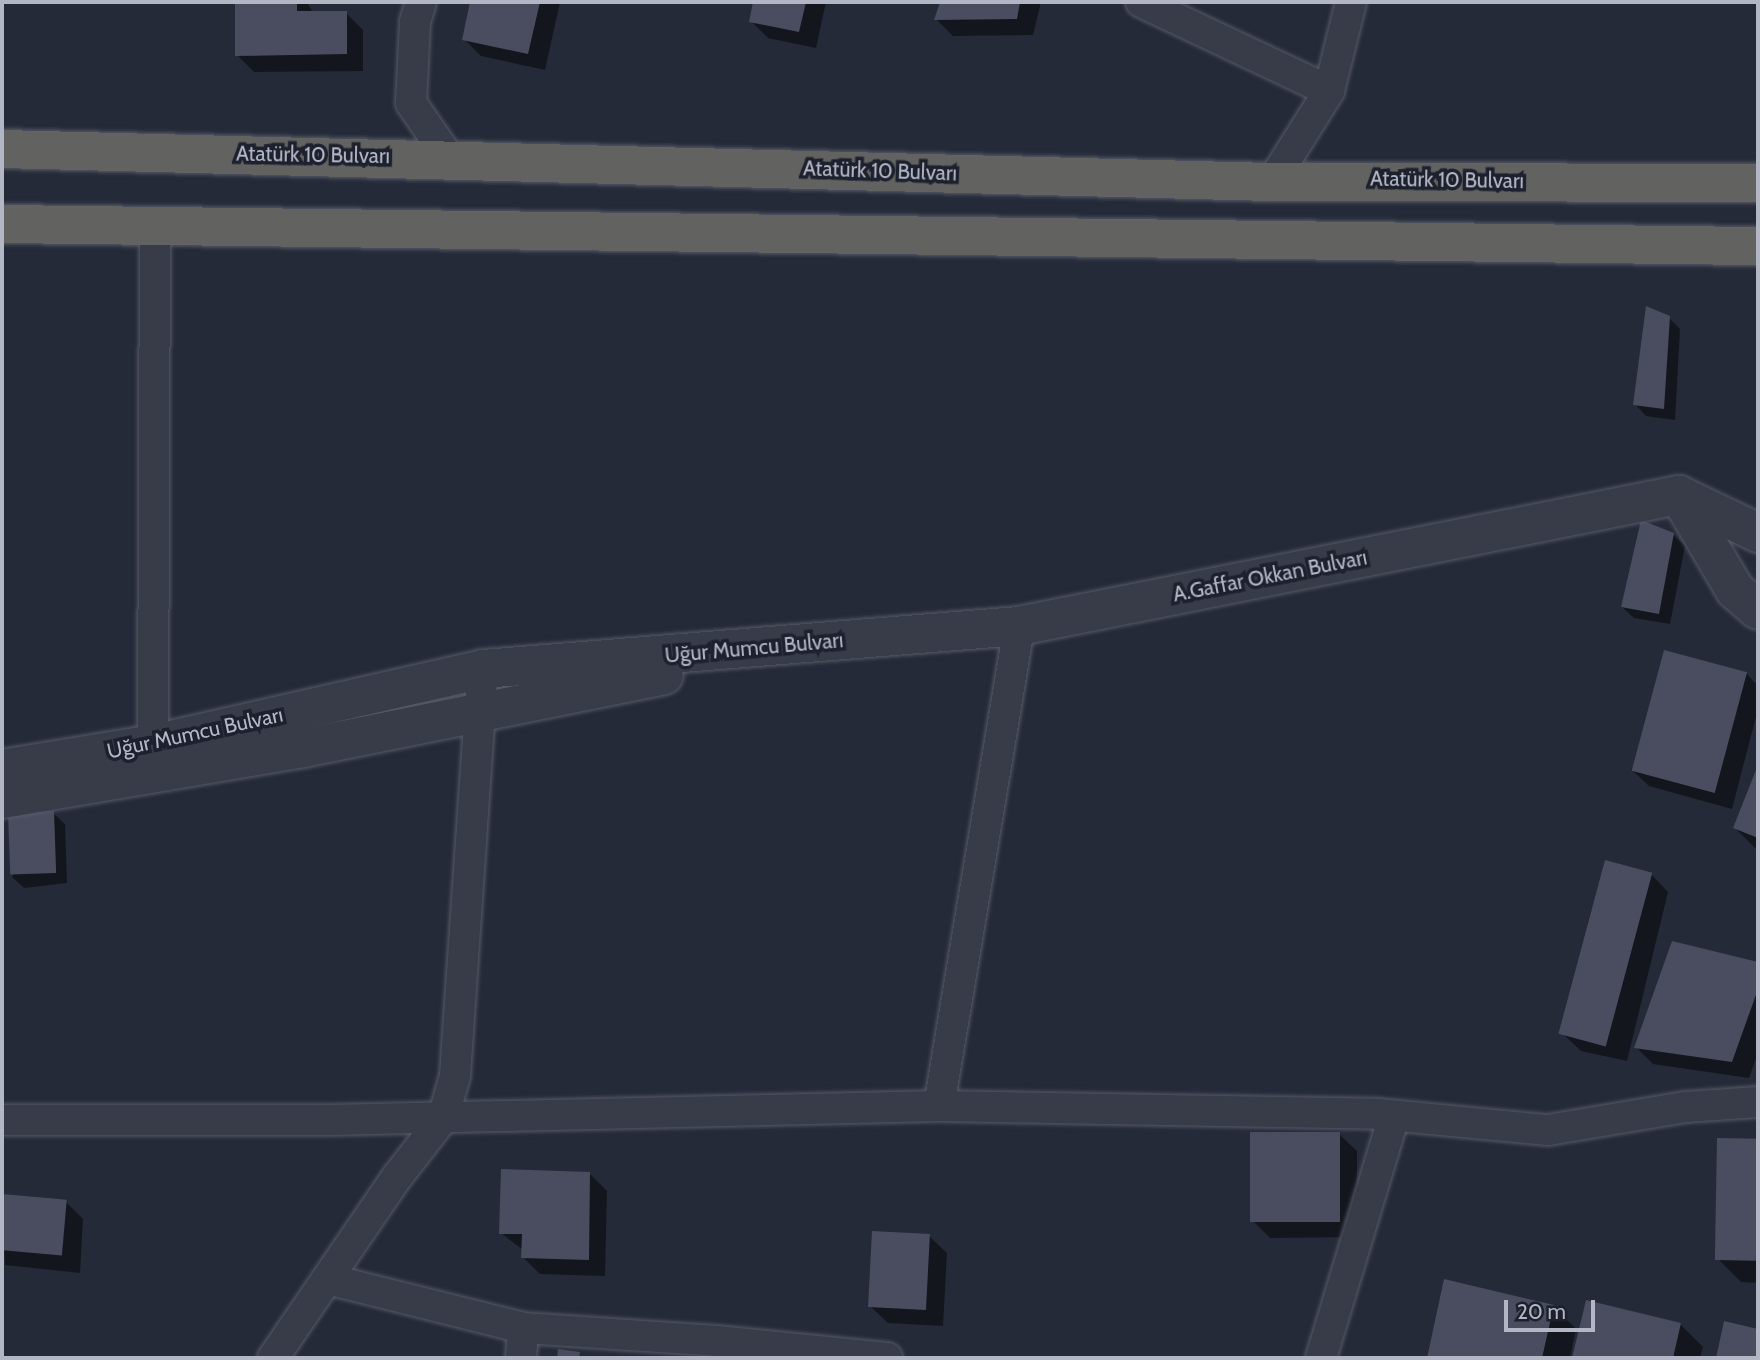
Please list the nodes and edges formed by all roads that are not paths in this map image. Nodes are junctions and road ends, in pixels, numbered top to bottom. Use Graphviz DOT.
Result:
graph roads {
  1 [pos="421,2"];
  2 [pos="1141,2"];
  3 [pos="1351,2"];
  4 [pos="1329,91"];
  5 [pos="2,149"];
  6 [pos="449,158"];
  7 [pos="1272,182"];
  8 [pos="1758,183"];
  9 [pos="2,224"];
  10 [pos="155,226"];
  11 [pos="1758,246"];
  12 [pos="1679,495"];
  13 [pos="1758,533"];
  14 [pos="1758,610"];
  15 [pos="1019,626"];
  16 [pos="858,639"];
  17 [pos="483,669"];
  18 [pos="480,713"];
  19 [pos="153,744"];
  20 [pos="2,769"];
  21 [pos="2,799"];
  22 [pos="1758,1102"];
  23 [pos="939,1106"];
  24 [pos="1394,1116"];
  25 [pos="443,1118"];
  26 [pos="2,1120"];
  27 [pos="327,1279"];
  28 [pos="523,1328"];
  29 [pos="273,1358"];
  30 [pos="521,1358"];
  31 [pos="887,1358"];
  32 [pos="1321,1358"];
  1 -- 6 [label="street"];
  2 -- 4 [label="street"];
  3 -- 4 [label="street"];
  4 -- 7 [label="street"];
  5 -- 6 [label="highway, Atatürk 10 Bulvarı"];
  6 -- 7 [label="highway, Atatürk 10 Bulvarı"];
  7 -- 8 [label="highway, Atatürk 10 Bulvarı"];
  9 -- 10 [label="highway"];
  10 -- 11 [label="highway"];
  10 -- 19 [label="street"];
  12 -- 13 [label="street"];
  12 -- 14 [label="street"];
  12 -- 15 [label="street, A.Gaffar Okkan Bulvarı"];
  15 -- 16 [label="street, A.Gaffar Okkan Bulvarı"];
  15 -- 23 [label="street"];
  16 -- 17 [label="street, Uğur Mumcu Bulvarı"];
  16 -- 18 [label="street, Uğur Mumcu Bulvarı"];
  17 -- 18 [label="street"];
  17 -- 19 [label="street, Uğur Mumcu Bulvarı"];
  18 -- 21 [label="street, Uğur Mumcu Bulvarı"];
  18 -- 25 [label="street"];
  19 -- 20 [label="street, Uğur Mumcu Bulvarı"];
  22 -- 24 [label="street"];
  23 -- 24 [label="street"];
  23 -- 25 [label="street"];
  24 -- 32 [label="street"];
  25 -- 26 [label="street"];
  25 -- 27 [label="street"];
  27 -- 28 [label="street"];
  27 -- 29 [label="street"];
  28 -- 30 [label="street"];
  28 -- 31 [label="street"];
}
